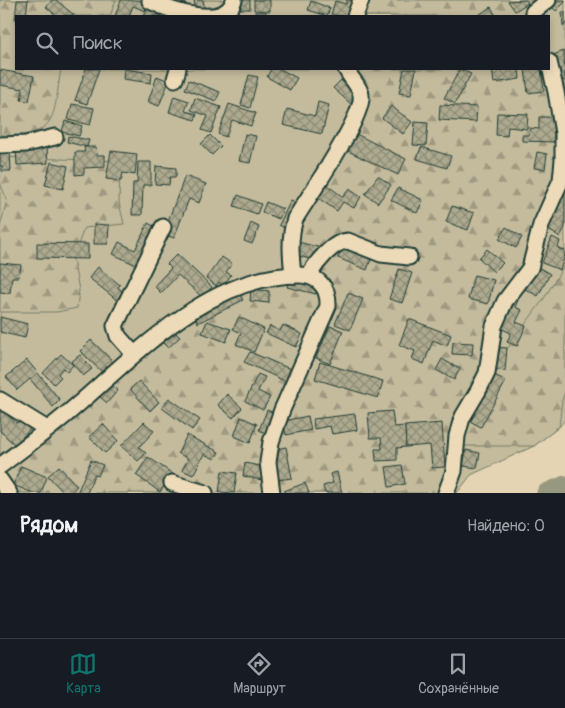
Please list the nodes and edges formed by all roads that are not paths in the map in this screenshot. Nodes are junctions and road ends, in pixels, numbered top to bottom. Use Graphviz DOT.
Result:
graph roads {
  1 [pos="234,0"];
  2 [pos="361,0"];
  3 [pos="548,0"];
  4 [pos="150,1"];
  5 [pos="532,9"];
  6 [pos="188,15"];
  7 [pos="214,15"];
  8 [pos="355,15"];
  9 [pos="550,66"];
  10 [pos="346,70"];
  11 [pos="55,137"];
  12 [pos="0,145"];
  13 [pos="162,227"];
  14 [pos="409,257"];
  15 [pos="293,275"];
  16 [pos="309,275"];
  17 [pos="134,354"];
  18 [pos="0,400"];
  19 [pos="47,429"];
  20 [pos="0,466"];
  21 [pos="0,480"];
  22 [pos="172,483"];
  23 [pos="9,493"];
  24 [pos="205,493"];
  25 [pos="272,493"];
  26 [pos="446,493"];
  1 -- 7 [label="street"];
  2 -- 8 [label="street"];
  3 -- 5 [label="street"];
  4 -- 6 [label="street"];
  9 -- 26 [label="street"];
  10 -- 15 [label="street"];
  11 -- 12 [label="street"];
  13 -- 17 [label="street"];
  14 -- 16 [label="street"];
  15 -- 16 [label="street"];
  15 -- 17 [label="street"];
  16 -- 25 [label="street"];
  17 -- 19 [label="street"];
  18 -- 19 [label="street"];
  19 -- 20 [label="street"];
  21 -- 23 [label="street"];
  22 -- 24 [label="street"];
}
